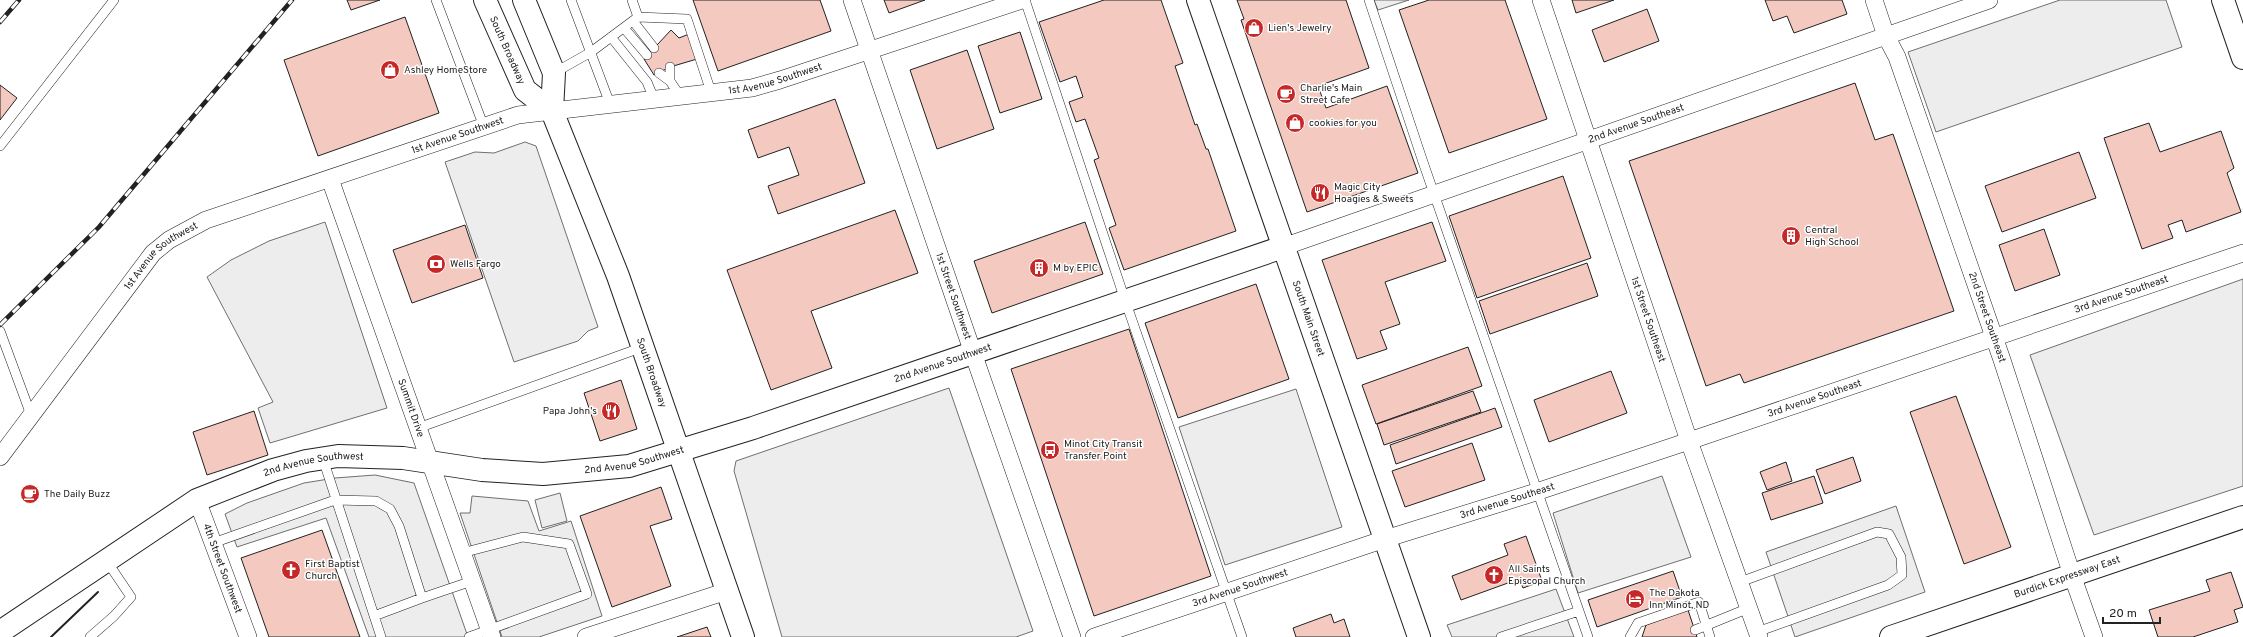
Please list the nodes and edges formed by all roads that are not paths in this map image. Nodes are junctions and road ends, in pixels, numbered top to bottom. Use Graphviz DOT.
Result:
graph roads {
  1 [pos="114,0"];
  2 [pos="436,0"];
  3 [pos="485,0"];
  4 [pos="524,0"];
  5 [pos="571,0"];
  6 [pos="632,0"];
  7 [pos="852,0"];
  8 [pos="1023,0"];
  9 [pos="1198,0"];
  10 [pos="1369,0"];
  11 [pos="1541,0"];
  12 [pos="1874,0"];
  13 [pos="1989,0"];
  14 [pos="2223,0"];
  15 [pos="636,19"];
  16 [pos="624,28"];
  17 [pos="1886,36"];
  18 [pos="611,37"];
  19 [pos="654,48"];
  20 [pos="870,50"];
  21 [pos="591,52"];
  22 [pos="647,55"];
  23 [pos="2243,58"];
  24 [pos="670,67"];
  25 [pos="554,73"];
  26 [pos="659,73"];
  27 [pos="670,81"];
  28 [pos="711,92"];
  29 [pos="680,96"];
  30 [pos="654,99"];
  31 [pos="610,104"];
  32 [pos="552,111"];
  33 [pos="484,127"];
  34 [pos="1588,139"];
  35 [pos="0,146"];
  36 [pos="330,178"];
  37 [pos="1435,194"];
  38 [pos="1284,247"];
  39 [pos="2243,253"];
  40 [pos="1125,300"];
  41 [pos="0,331"];
  42 [pos="1993,337"];
  43 [pos="643,346"];
  44 [pos="972,353"];
  45 [pos="32,415"];
  46 [pos="418,428"];
  47 [pos="1689,441"];
  48 [pos="680,451"];
  49 [pos="0,457"];
  50 [pos="323,458"];
  51 [pos="430,462"];
  52 [pos="1536,492"];
  53 [pos="197,500"];
  54 [pos="335,500"];
  55 [pos="2243,517"];
  56 [pos="1385,539"];
  57 [pos="214,543"];
  58 [pos="462,553"];
  59 [pos="106,560"];
  60 [pos="2072,575"];
  61 [pos="472,581"];
  62 [pos="1740,582"];
  63 [pos="727,591"];
  64 [pos="1225,591"];
  65 [pos="422,598"];
  66 [pos="1749,608"];
  67 [pos="1579,611"];
  68 [pos="374,616"];
  69 [pos="1706,626"];
  70 [pos="1695,630"];
  71 [pos="0,632"];
  72 [pos="491,632"];
  73 [pos="1758,634"];
  74 [pos="90,637"];
  75 [pos="248,637"];
  76 [pos="381,637"];
  77 [pos="469,637"];
  78 [pos="586,637"];
  79 [pos="743,637"];
  80 [pos="1072,637"];
  81 [pos="1094,637"];
  82 [pos="1242,637"];
  83 [pos="1419,637"];
  84 [pos="1501,637"];
  85 [pos="1588,637"];
  86 [pos="1630,637"];
  87 [pos="1710,637"];
  88 [pos="1891,637"];
  89 [pos="2094,637"];
  1 -- 35 [label="lane"];
  2 -- 33 [label="lane"];
  3 -- 32 [label="street, South Broadway"];
  4 -- 25 [label="street, South Broadway"];
  5 -- 21 [label="lane"];
  6 -- 15 [label="lane"];
  7 -- 20 [label="street, 1st Street Southwest"];
  8 -- 20 [label="street, 1st Avenue Southwest"];
  8 -- 40 [label="lane"];
  9 -- 38 [label="street, South Main Street"];
  10 -- 37 [label="lane"];
  11 -- 34 [label="street, 1st Street Southeast"];
  12 -- 17 [label="street, 2nd Street Southeast"];
  13 -- 17 [label="street, 2nd Avenue Southeast"];
  14 -- 23 [label="street"];
  15 -- 16 [label="lane"];
  15 -- 19 [label="lane"];
  15 -- 28 [label="lane"];
  16 -- 18 [label="lane"];
  16 -- 22 [label="lane"];
  17 -- 34 [label="street, 2nd Avenue Southeast"];
  17 -- 42 [label="street, 2nd Street Southeast"];
  18 -- 21 [label="lane"];
  18 -- 30 [label="lane"];
  20 -- 28 [label="street, 1st Avenue Southwest"];
  20 -- 44 [label="street, 1st Street Southwest"];
  21 -- 25 [label="lane"];
  21 -- 31 [label="lane"];
  24 -- 27 [label="lane"];
  25 -- 32 [label="street, South Broadway"];
  26 -- 27 [label="lane"];
  27 -- 29 [label="lane"];
  28 -- 29 [label="street, 1st Avenue Southwest"];
  29 -- 30 [label="street, 1st Avenue Southwest"];
  30 -- 31 [label="street, 1st Avenue Southwest"];
  31 -- 32 [label="street, 1st Avenue Southwest"];
  32 -- 33 [label="street, 1st Avenue Southwest"];
  32 -- 43 [label="street, South Broadway"];
  33 -- 36 [label="street, 1st Avenue Southwest"];
  34 -- 37 [label="street, 2nd Avenue Southeast"];
  34 -- 47 [label="street, 1st Street Southeast"];
  36 -- 45 [label="street, 1st Avenue Southwest"];
  36 -- 46 [label="street, Summit Drive"];
  37 -- 38 [label="street, 2nd Avenue Southeast"];
  37 -- 52 [label="lane"];
  38 -- 40 [label="street, 2nd Avenue Southwest"];
  38 -- 56 [label="street, South Main Street"];
  39 -- 42 [label="street, 3rd Avenue Southeast"];
  40 -- 44 [label="street, 2nd Avenue Southwest"];
  40 -- 64 [label="lane"];
  41 -- 45 [label="lane"];
  42 -- 47 [label="street, 3rd Avenue Southeast"];
  42 -- 60 [label="street, 2nd Street Southeast"];
  43 -- 46 [label="lane"];
  43 -- 48 [label="street, South Broadway"];
  44 -- 48 [label="street, 2nd Avenue Southwest"];
  44 -- 80 [label="street, 1st Street Southwest"];
  45 -- 49 [label="street, 1st Avenue Southwest"];
  46 -- 51 [label="street, Summit Drive"];
  47 -- 52 [label="street, 3rd Avenue Southeast"];
  47 -- 62 [label="street, 1st Street Southeast"];
  48 -- 51 [label="street, 2nd Avenue Southwest"];
  48 -- 63 [label="street, South Broadway"];
  50 -- 51 [label="street, 2nd Avenue Southwest"];
  50 -- 53 [label="street, 2nd Avenue Southwest"];
  50 -- 54 [label="lane"];
  51 -- 58 [label="street, Summit Drive"];
  52 -- 56 [label="street, 3rd Avenue Southeast"];
  52 -- 67 [label="lane"];
  53 -- 57 [label="street, 4th Street Southwest"];
  53 -- 59 [label="street, 2nd Avenue Southwest"];
  54 -- 57 [label="lane"];
  54 -- 65 [label="lane"];
  54 -- 68 [label="lane"];
  55 -- 60 [label="street, Burdick Expressway East"];
  56 -- 64 [label="street, 3rd Avenue Southwest"];
  56 -- 83 [label="street, South Main Street"];
  57 -- 75 [label="street, 4th Street Southwest"];
  58 -- 61 [label="street, Summit Drive"];
  58 -- 72 [label="lane"];
  59 -- 71 [label="street, 2nd Avenue Southwest"];
  59 -- 74 [label="lane"];
  60 -- 88 [label="street, Burdick Expressway East"];
  60 -- 89 [label="street, 2nd Street Southeast"];
  61 -- 65 [label="lane"];
  61 -- 72 [label="street, Summit Drive"];
  62 -- 66 [label="street, 1st Street Southeast"];
  62 -- 73 [label="lane"];
  63 -- 78 [label="street"];
  63 -- 79 [label="street, South Broadway"];
  64 -- 81 [label="street, 3rd Avenue Southwest"];
  64 -- 82 [label="lane"];
  65 -- 68 [label="lane"];
  66 -- 69 [label="lane"];
  66 -- 73 [label="street, 1st Street Southeast"];
  67 -- 84 [label="lane"];
  67 -- 85 [label="lane"];
  68 -- 76 [label="lane"];
  69 -- 70 [label="lane"];
  69 -- 86 [label="lane"];
  69 -- 87 [label="lane"];
  72 -- 77 [label="lane"];
}
